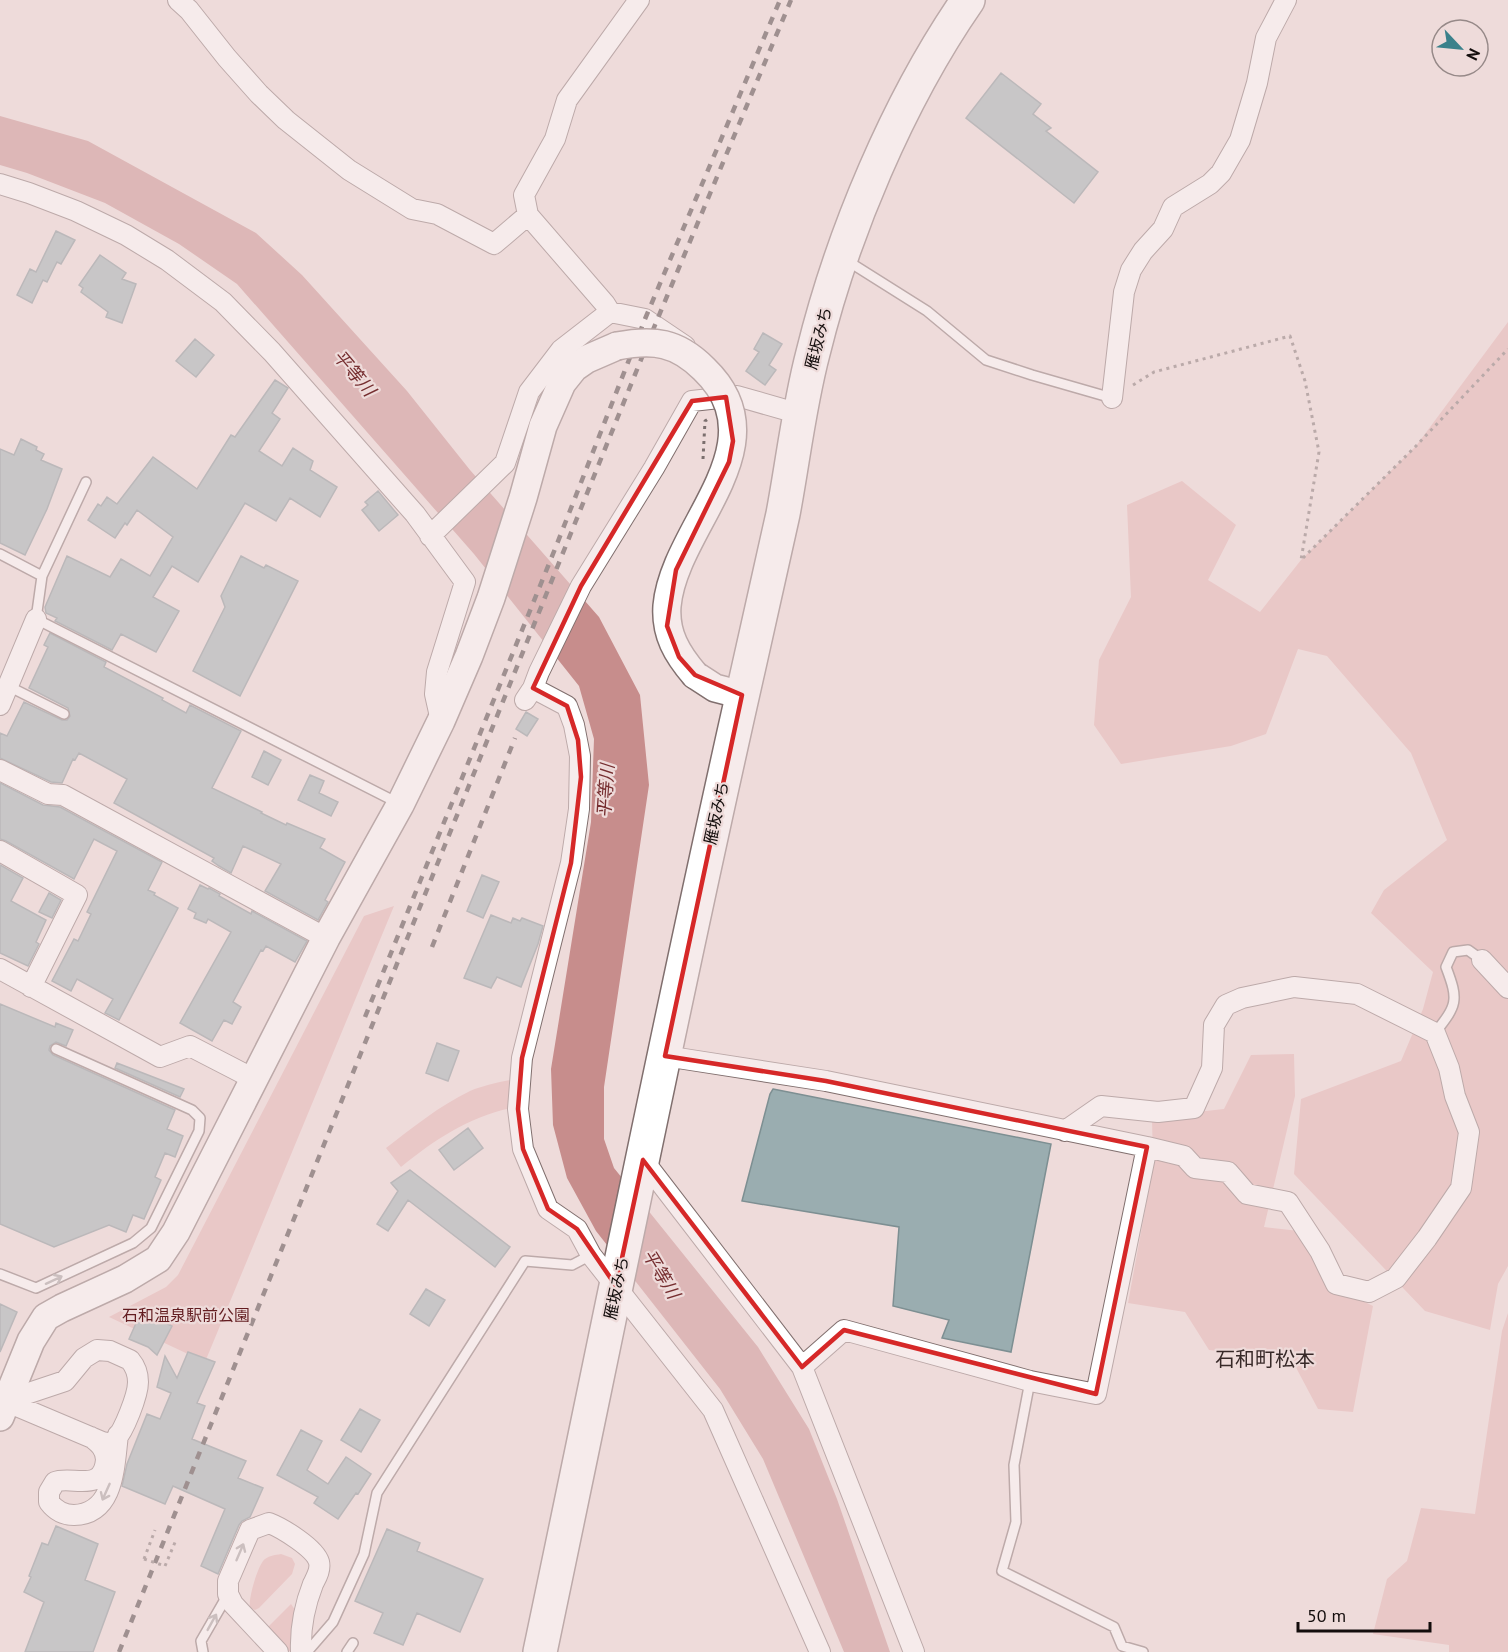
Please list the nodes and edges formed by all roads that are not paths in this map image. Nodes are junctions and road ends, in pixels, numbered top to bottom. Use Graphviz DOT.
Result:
graph roads {
  1 [pos="178,0"];
  2 [pos="639,0"];
  3 [pos="968,0"];
  4 [pos="1286,0"];
  5 [pos="0,184"];
  6 [pos="528,215"];
  7 [pos="842,256"];
  8 [pos="610,312"];
  9 [pos="737,396"];
  10 [pos="1112,398"];
  11 [pos="800,414"];
  12 [pos="86,482"];
  13 [pos="435,531"];
  14 [pos="0,554"];
  15 [pos="42,576"];
  16 [pos="36,619"];
  17 [pos="6,680"];
  18 [pos="742,695"];
  19 [pos="0,705"];
  20 [pos="64,714"];
  21 [pos="441,721"];
  22 [pos="0,770"];
  23 [pos="400,804"];
  24 [pos="0,851"];
  25 [pos="326,938"];
  26 [pos="1482,960"];
  27 [pos="0,969"];
  28 [pos="31,987"];
  29 [pos="1508,988"];
  30 [pos="1435,1033"];
  31 [pos="56,1049"];
  32 [pos="665,1056"];
  33 [pos="254,1079"];
  34 [pos="1065,1131"];
  35 [pos="1147,1147"];
  36 [pos="642,1165"];
  37 [pos="591,1255"];
  38 [pos="138,1257"];
  39 [pos="0,1275"];
  40 [pos="618,1278"];
  41 [pos="802,1367"];
  42 [pos="1030,1381"];
  43 [pos="2,1406"];
  44 [pos="118,1435"];
  45 [pos="91,1437"];
  46 [pos="228,1594"];
  47 [pos="353,1643"];
  48 [pos="203,1652"];
  49 [pos="278,1652"];
  50 [pos="301,1652"];
  51 [pos="307,1652"];
  52 [pos="347,1652"];
  53 [pos="540,1652"];
  54 [pos="820,1652"];
  55 [pos="914,1652"];
  56 [pos="1143,1652"];
  1 -- 6 [label="street"];
  2 -- 6 [label="street"];
  3 -- 7 [label="highway, 雁坂みち"];
  4 -- 10 [label="street"];
  5 -- 13 [label="street"];
  6 -- 8 [label="street"];
  7 -- 10 [label="lane"];
  7 -- 11 [label="highway, 雁坂みち"];
  8 -- 9 [label="street"];
  8 -- 13 [label="street"];
  9 -- 11 [label="street"];
  9 -- 37 [label="street"];
  11 -- 18 [label="highway, 雁坂みち"];
  12 -- 15 [label="lane"];
  13 -- 21 [label="street"];
  14 -- 15 [label="lane"];
  15 -- 16 [label="lane"];
  16 -- 17 [label="street"];
  16 -- 23 [label="lane"];
  17 -- 19 [label="street"];
  17 -- 20 [label="lane"];
  18 -- 21 [label="street, bridge"];
  18 -- 32 [label="highway, 雁坂みち"];
  21 -- 23 [label="street"];
  22 -- 25 [label="street"];
  23 -- 25 [label="street"];
  24 -- 28 [label="street"];
  25 -- 33 [label="street"];
  26 -- 29 [label="street"];
  26 -- 30 [label="lane"];
  27 -- 28 [label="street"];
  28 -- 33 [label="street"];
  30 -- 34 [label="street"];
  30 -- 35 [label="street"];
  31 -- 38 [label="lane"];
  32 -- 34 [label="street"];
  32 -- 36 [label="highway, 雁坂みち"];
  33 -- 38 [label="street"];
  34 -- 35 [label="street"];
  35 -- 42 [label="street"];
  36 -- 40 [label="highway, 雁坂みち"];
  36 -- 41 [label="street"];
  37 -- 40 [label="street"];
  37 -- 51 [label="lane"];
  39 -- 38 [label="lane, one-way"];
  38 -- 43 [label="street"];
  40 -- 53 [label="highway, 雁坂みち"];
  40 -- 54 [label="street"];
  41 -- 42 [label="street"];
  41 -- 55 [label="street"];
  42 -- 56 [label="lane"];
  43 -- 44 [label="street"];
  43 -- 45 [label="street"];
  44 -- 45 [label="street"];
  44 -- 45 [label="street, one-way"];
  48 -- 46 [label="lane, one-way"];
  46 -- 49 [label="street"];
  46 -- 50 [label="street, one-way"];
  47 -- 52 [label="lane"];
}
